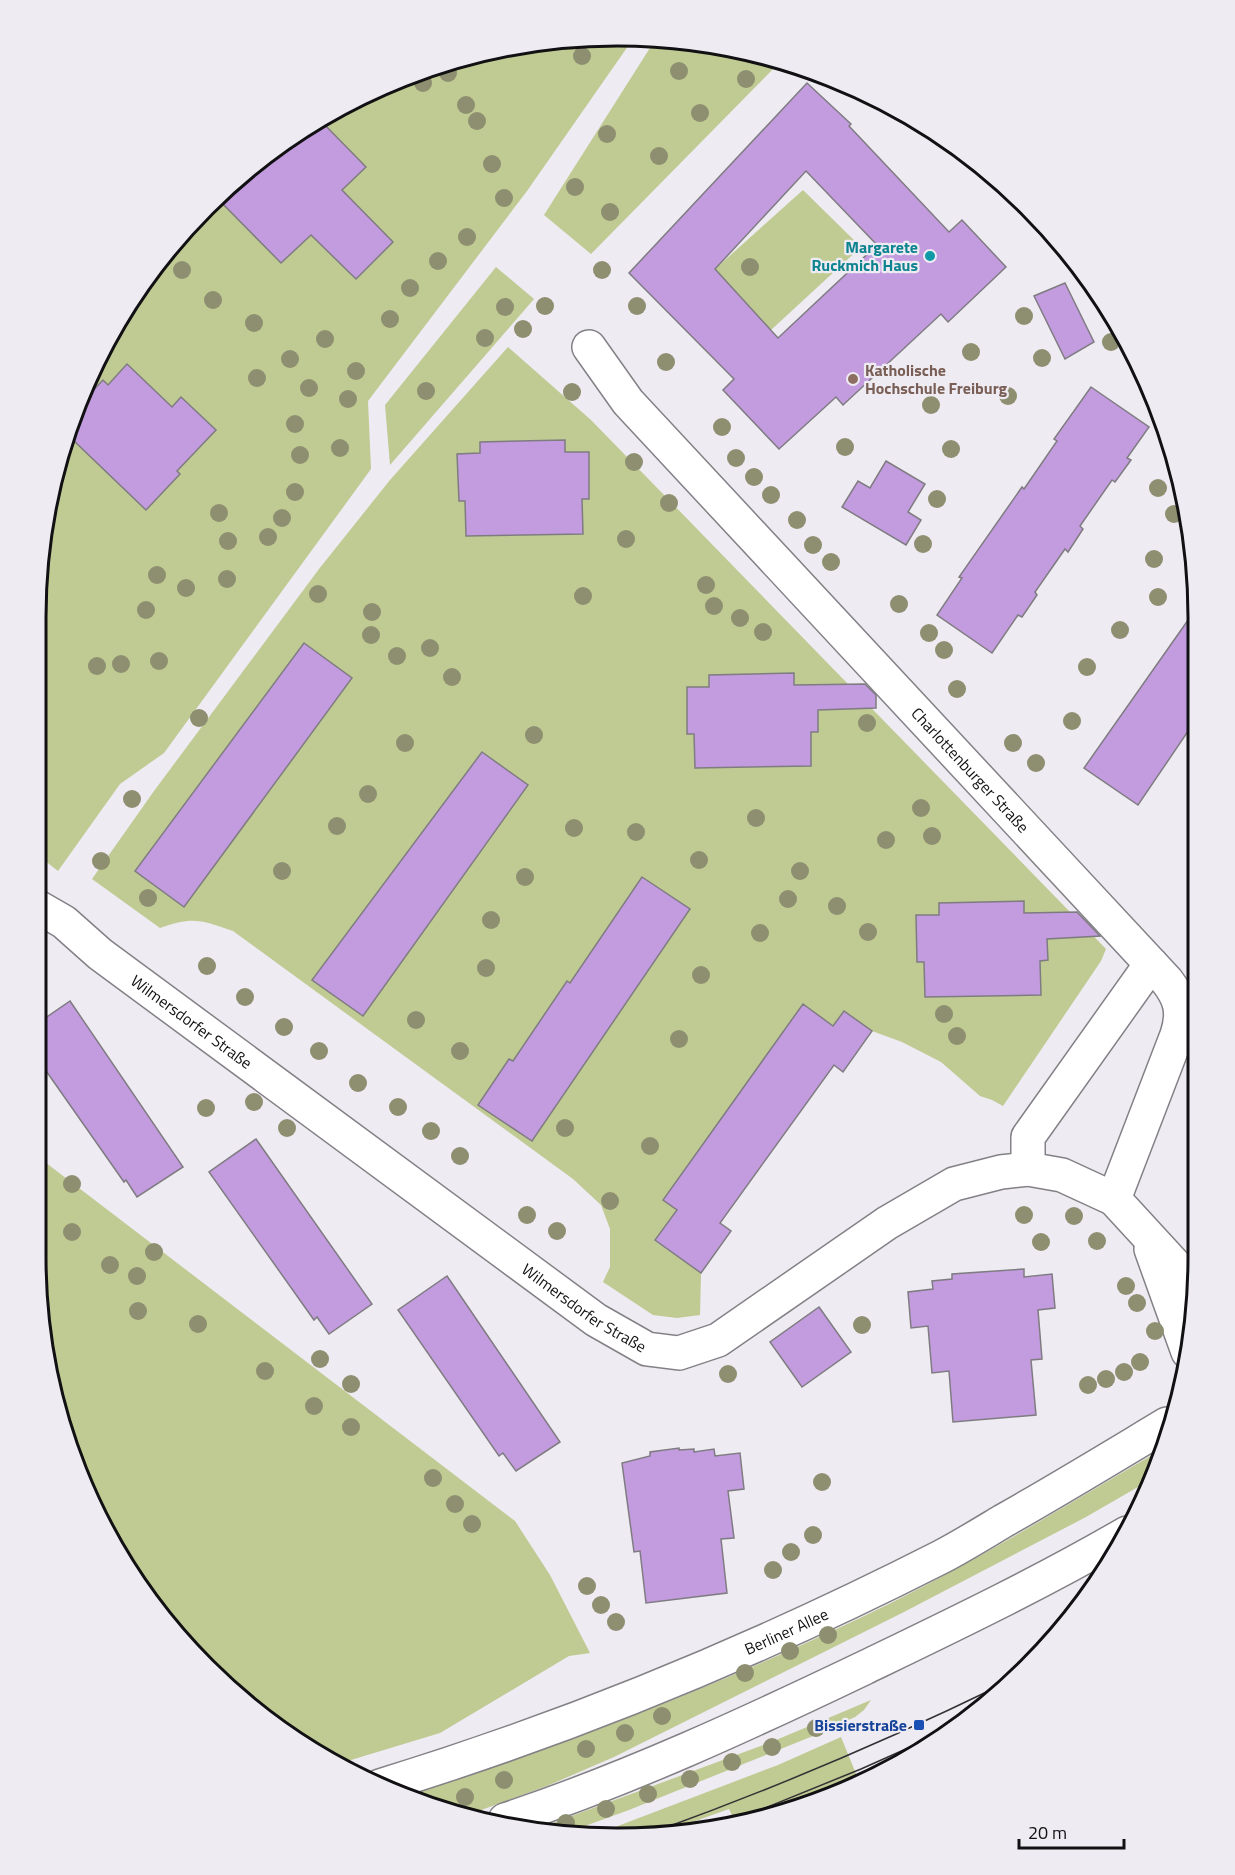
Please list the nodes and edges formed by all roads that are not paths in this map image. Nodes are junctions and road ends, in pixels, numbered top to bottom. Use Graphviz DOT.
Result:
graph roads {
  1 [pos="589,347"];
  2 [pos="46,912"];
  3 [pos="1151,964"];
  4 [pos="1028,1169"];
  5 [pos="1114,1199"];
  6 [pos="1145,1233"];
  7 [pos="1187,1279"];
  8 [pos="1183,1338"];
  9 [pos="1162,1427"];
  10 [pos="1113,1540"];
  11 [pos="392,1782"];
  12 [pos="509,1818"];
  1 -- 3 [label="street, Charlottenburger Straße"];
  2 -- 4 [label="street, Wilmersdorfer Straße"];
  3 -- 4 [label="street"];
  3 -- 5 [label="street, Charlottenburger Straße"];
  4 -- 5 [label="street, Wilmersdorfer Straße"];
  5 -- 6 [label="street"];
  6 -- 7 [label="street"];
  6 -- 8 [label="street"];
  9 -- 11 [label="street, Berliner Allee"];
  10 -- 12 [label="street"];
}
